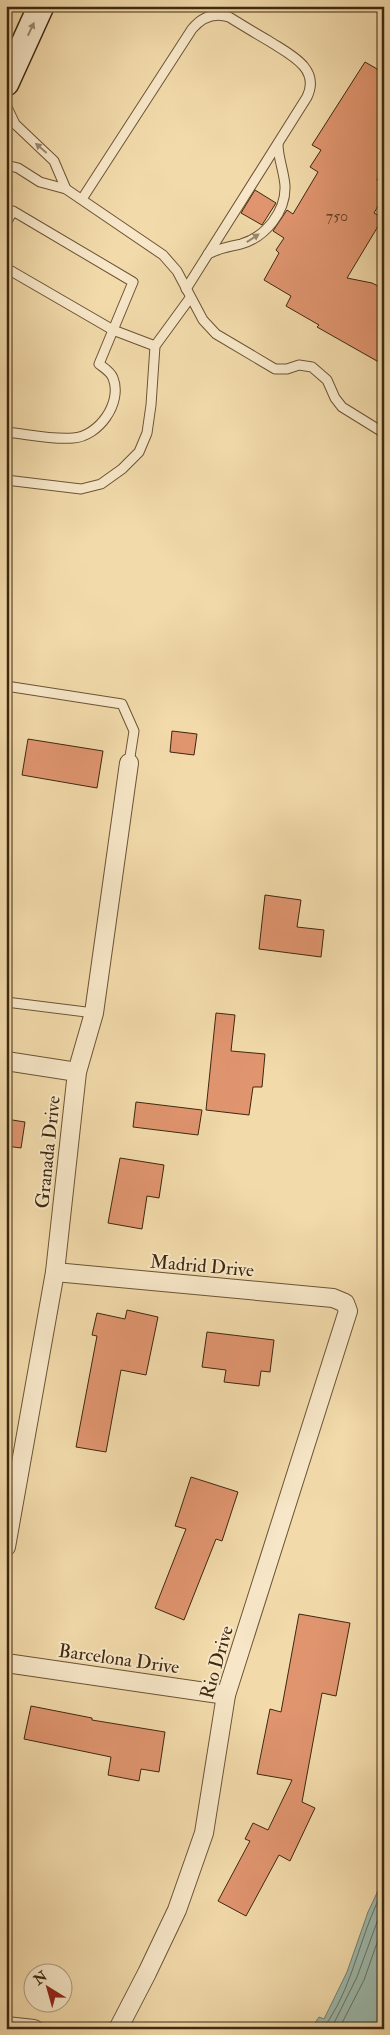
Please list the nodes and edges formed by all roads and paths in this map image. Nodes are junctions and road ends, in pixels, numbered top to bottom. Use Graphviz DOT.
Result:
graph roads {
  1 [pos="41,6"];
  2 [pos="6,83"];
  3 [pos="6,106"];
  4 [pos="278,144"];
  5 [pos="6,165"];
  6 [pos="66,188"];
  7 [pos="82,199"];
  8 [pos="6,224"];
  9 [pos="208,254"];
  10 [pos="6,268"];
  11 [pos="186,289"];
  12 [pos="190,298"];
  13 [pos="113,330"];
  14 [pos="155,346"];
  15 [pos="6,432"];
  16 [pos="384,433"];
  17 [pos="6,480"];
  18 [pos="6,686"];
  19 [pos="129,763"];
  20 [pos="6,1002"];
  21 [pos="94,1013"];
  22 [pos="6,1061"];
  23 [pos="77,1072"];
  24 [pos="55,1272"];
  25 [pos="344,1303"];
  26 [pos="6,1547"];
  27 [pos="6,1663"];
  28 [pos="226,1695"];
  29 [pos="6,2026"];
  30 [pos="34,2029"];
  31 [pos="118,2029"];
  2 -- 1 [label="main road, one-way"];
  6 -- 3 [label="lane, one-way"];
  4 -- 7 [label="lane"];
  4 -- 9 [label="lane"];
  9 -- 4 [label="lane, one-way"];
  5 -- 6 [label="lane"];
  6 -- 7 [label="lane"];
  7 -- 11 [label="lane"];
  8 -- 13 [label="lane"];
  9 -- 11 [label="lane"];
  10 -- 13 [label="lane"];
  11 -- 12 [label="lane"];
  12 -- 14 [label="lane"];
  12 -- 16 [label="lane"];
  13 -- 14 [label="lane"];
  13 -- 15 [label="lane"];
  14 -- 17 [label="lane"];
  18 -- 19 [label="lane"];
  19 -- 21 [label="street, Granada Drive"];
  20 -- 21 [label="lane"];
  21 -- 23 [label="street, Granada Drive"];
  22 -- 23 [label="street"];
  23 -- 24 [label="street, Granada Drive"];
  24 -- 25 [label="street, Madrid Drive"];
  24 -- 26 [label="street, Granada Drive"];
  25 -- 28 [label="street, Rio Drive"];
  27 -- 28 [label="street, Barcelona Drive"];
  28 -- 31 [label="street, Rio Drive"];
  29 -- 30 [label="street"];
}
